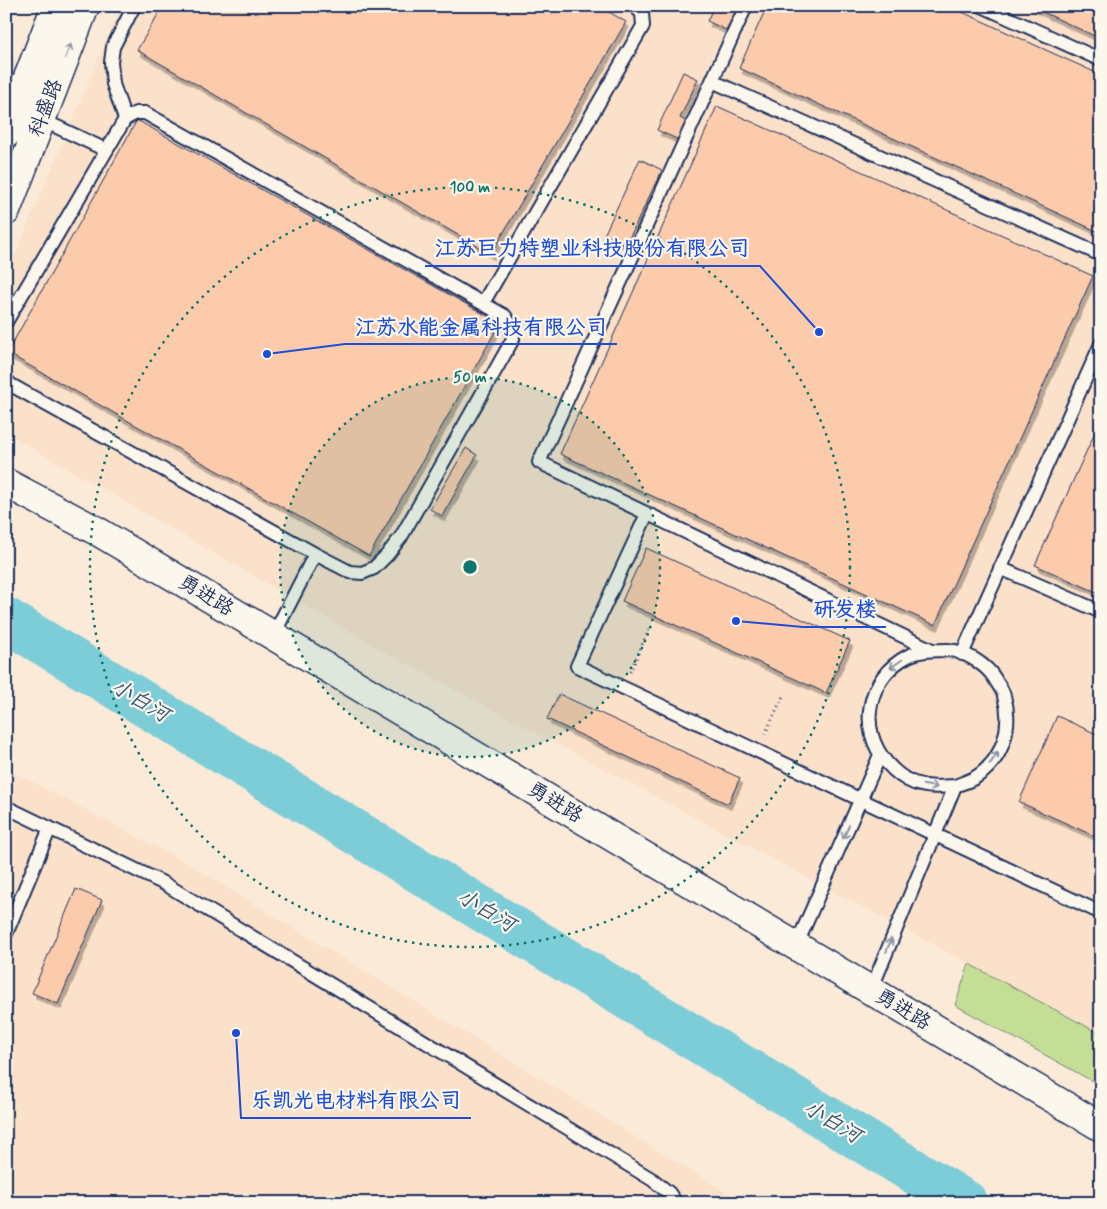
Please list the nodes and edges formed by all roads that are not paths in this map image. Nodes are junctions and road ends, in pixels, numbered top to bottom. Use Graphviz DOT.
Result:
graph roads {
  1 [pos="56,6"];
  2 [pos="85,6"];
  3 [pos="134,6"];
  4 [pos="634,6"];
  5 [pos="746,6"];
  6 [pos="982,6"];
  7 [pos="1101,60"];
  8 [pos="712,81"];
  9 [pos="16,107"];
  10 [pos="125,119"];
  11 [pos="41,120"];
  12 [pos="6,134"];
  13 [pos="106,150"];
  14 [pos="6,210"];
  15 [pos="1101,255"];
  16 [pos="483,303"];
  17 [pos="6,322"];
  18 [pos="1101,344"];
  19 [pos="6,380"];
  20 [pos="6,483"];
  21 [pos="647,514"];
  22 [pos="315,554"];
  23 [pos="1000,568"];
  24 [pos="1101,612"];
  25 [pos="273,636"];
  26 [pos="930,649"];
  27 [pos="962,654"];
  28 [pos="880,755"];
  29 [pos="956,786"];
  30 [pos="860,800"];
  31 [pos="6,807"];
  32 [pos="50,828"];
  33 [pos="935,835"];
  34 [pos="1101,913"];
  35 [pos="6,934"];
  36 [pos="796,946"];
  37 [pos="871,990"];
  38 [pos="1101,1127"];
  39 [pos="676,1203"];
  1 -- 9 [label="street, 科盛路"];
  11 -- 2 [label="street, 科盛路, one-way"];
  3 -- 10 [label="lane"];
  4 -- 16 [label="lane"];
  5 -- 8 [label="lane"];
  6 -- 7 [label="lane"];
  8 -- 15 [label="lane"];
  8 -- 21 [label="lane"];
  9 -- 11 [label="lane"];
  9 -- 12 [label="street, 科盛路"];
  10 -- 13 [label="lane"];
  10 -- 16 [label="lane"];
  11 -- 13 [label="lane"];
  11 -- 14 [label="street, 科盛路"];
  13 -- 17 [label="lane"];
  16 -- 22 [label="lane"];
  18 -- 23 [label="lane"];
  19 -- 22 [label="lane"];
  20 -- 25 [label="street, 勇进路"];
  21 -- 26 [label="lane"];
  21 -- 30 [label="lane"];
  22 -- 25 [label="lane"];
  23 -- 24 [label="lane"];
  23 -- 27 [label="lane"];
  25 -- 36 [label="street, 勇进路"];
  26 -- 27 [label="lane"];
  26 -- 28 [label="lane, one-way"];
  29 -- 27 [label="lane, one-way"];
  28 -- 29 [label="lane, one-way"];
  28 -- 30 [label="lane"];
  29 -- 33 [label="lane"];
  30 -- 33 [label="lane"];
  30 -- 36 [label="lane, one-way"];
  31 -- 32 [label="lane"];
  32 -- 35 [label="lane"];
  32 -- 39 [label="lane"];
  33 -- 34 [label="lane"];
  37 -- 33 [label="lane, one-way"];
  36 -- 37 [label="street, 勇进路"];
  37 -- 38 [label="street, 勇进路"];
}
